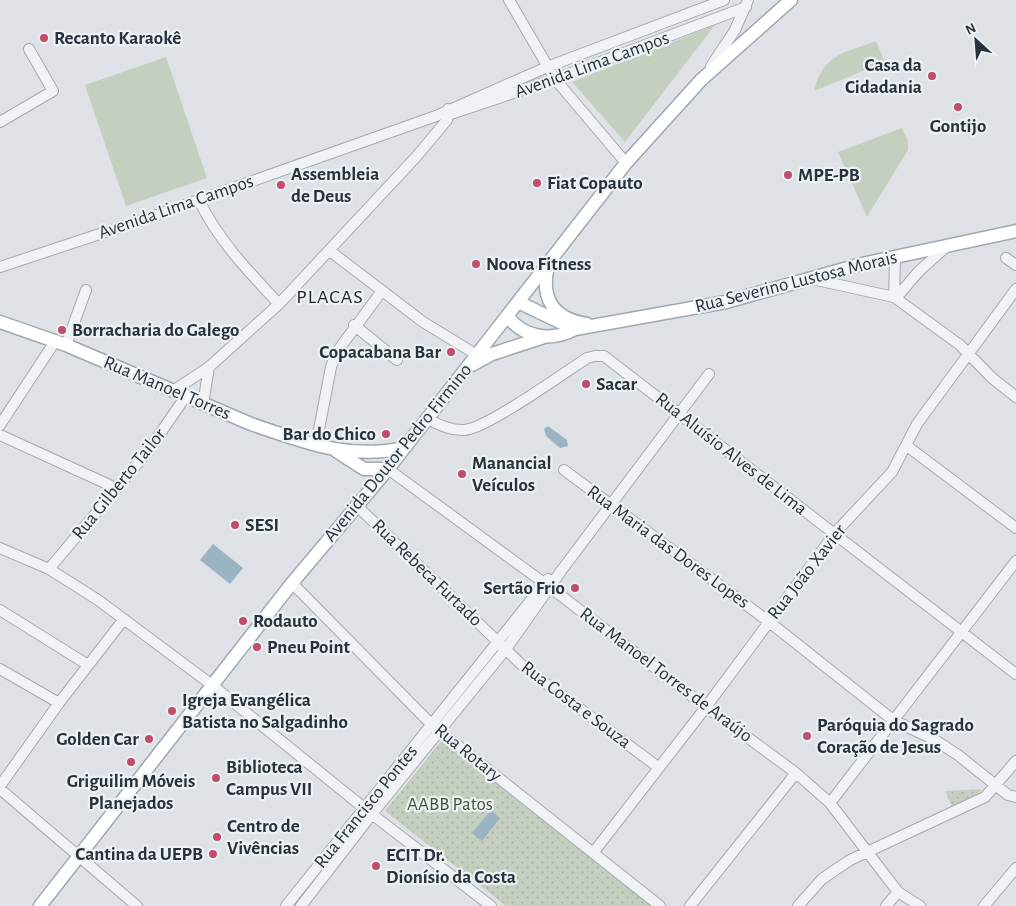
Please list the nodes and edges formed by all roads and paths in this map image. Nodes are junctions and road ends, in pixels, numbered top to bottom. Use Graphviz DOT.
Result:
graph roads {
  1 [pos="509,0"];
  2 [pos="724,0"];
  3 [pos="791,0"];
  4 [pos="801,0"];
  5 [pos="747,4"];
  6 [pos="773,16"];
  7 [pos="651,28"];
  8 [pos="657,41"];
  9 [pos="30,48"];
  10 [pos="587,52"];
  11 [pos="592,65"];
  12 [pos="547,67"];
  13 [pos="555,79"];
  14 [pos="701,80"];
  15 [pos="449,112"];
  16 [pos="0,122"];
  17 [pos="626,163"];
  18 [pos="199,200"];
  19 [pos="1016,232"];
  20 [pos="946,247"];
  21 [pos="330,251"];
  22 [pos="895,258"];
  23 [pos="1006,258"];
  24 [pos="549,262"];
  25 [pos="1016,265"];
  26 [pos="0,266"];
  27 [pos="812,279"];
  28 [pos="1016,289"];
  29 [pos="86,290"];
  30 [pos="382,291"];
  31 [pos="895,297"];
  32 [pos="518,302"];
  33 [pos="279,304"];
  34 [pos="507,316"];
  35 [pos="0,322"];
  36 [pos="354,325"];
  37 [pos="595,325"];
  38 [pos="575,329"];
  39 [pos="544,337"];
  40 [pos="61,342"];
  41 [pos="970,354"];
  42 [pos="477,355"];
  43 [pos="397,360"];
  44 [pos="209,368"];
  45 [pos="465,369"];
  46 [pos="709,374"];
  47 [pos="173,391"];
  48 [pos="186,396"];
  49 [pos="1016,397"];
  50 [pos="203,404"];
  51 [pos="680,414"];
  52 [pos="427,419"];
  53 [pos="0,425"];
  54 [pos="0,435"];
  55 [pos="316,444"];
  56 [pos="906,446"];
  57 [pos="404,448"];
  58 [pos="336,451"];
  59 [pos="374,452"];
  60 [pos="355,465"];
  61 [pos="388,469"];
  62 [pos="564,470"];
  63 [pos="116,488"];
  64 [pos="366,495"];
  65 [pos="612,505"];
  66 [pos="357,506"];
  67 [pos="1016,528"];
  68 [pos="835,533"];
  69 [pos="0,548"];
  70 [pos="1016,561"];
  71 [pos="49,569"];
  72 [pos="292,583"];
  73 [pos="547,585"];
  74 [pos="0,610"];
  75 [pos="124,619"];
  76 [pos="768,621"];
  77 [pos="962,634"];
  78 [pos="498,640"];
  79 [pos="506,649"];
  80 [pos="88,666"];
  81 [pos="0,669"];
  82 [pos="1016,674"];
  83 [pos="212,685"];
  84 [pos="59,703"];
  85 [pos="706,707"];
  86 [pos="893,720"];
  87 [pos="436,727"];
  88 [pos="1016,761"];
  89 [pos="658,767"];
  90 [pos="796,773"];
  91 [pos="996,786"];
  92 [pos="0,788"];
  93 [pos="1016,797"];
  94 [pos="830,803"];
  95 [pos="368,811"];
  96 [pos="866,851"];
  97 [pos="593,853"];
  98 [pos="78,857"];
  99 [pos="1016,868"];
  100 [pos="898,892"];
  101 [pos="40,906"];
  102 [pos="137,906"];
  103 [pos="286,906"];
  104 [pos="301,906"];
  105 [pos="491,906"];
  106 [pos="660,906"];
  107 [pos="690,906"];
  108 [pos="798,906"];
  109 [pos="886,906"];
  110 [pos="920,906"];
  111 [pos="984,906"];
  1 -- 12 [label="street"];
  2 -- 7 [label="street, Avenida Lima Campos"];
  3 -- 6 [label="main road, Avenida Doutor Pedro Firmino"];
  4 -- 6 [label="main road, Avenida Doutor Pedro Firmino"];
  5 -- 8 [label="street, Avenida Lima Campos"];
  5 -- 14 [label="street"];
  6 -- 14 [label="main road, Avenida Doutor Pedro Firmino"];
  7 -- 8 [label="street"];
  7 -- 10 [label="street, Avenida Lima Campos"];
  8 -- 11 [label="street, Avenida Lima Campos"];
  9 -- 16 [label="street"];
  10 -- 11 [label="street"];
  10 -- 12 [label="street, Avenida Lima Campos"];
  11 -- 13 [label="street, Avenida Lima Campos"];
  12 -- 13 [label="street"];
  12 -- 15 [label="street, Avenida Lima Campos"];
  13 -- 15 [label="street, Avenida Lima Campos"];
  13 -- 17 [label="street"];
  14 -- 17 [label="main road, Avenida Doutor Pedro Firmino"];
  15 -- 18 [label="street, Avenida Lima Campos"];
  15 -- 21 [label="street"];
  17 -- 24 [label="main road, Avenida Doutor Pedro Firmino"];
  18 -- 26 [label="street, Avenida Lima Campos"];
  18 -- 33 [label="street"];
  19 -- 20 [label="main road, Rua Severino Lustosa Morais"];
  20 -- 22 [label="main road, Rua Severino Lustosa Morais"];
  20 -- 31 [label="street"];
  21 -- 30 [label="street"];
  21 -- 33 [label="street"];
  22 -- 27 [label="main road, Rua Severino Lustosa Morais"];
  22 -- 31 [label="street"];
  23 -- 25 [label="street"];
  24 -- 32 [label="main road, Avenida Doutor Pedro Firmino"];
  24 -- 37 [label="main road"];
  27 -- 31 [label="street"];
  27 -- 37 [label="main road, Rua Severino Lustosa Morais"];
  28 -- 41 [label="street, Rua João Xavier"];
  29 -- 40 [label="street"];
  30 -- 36 [label="street"];
  30 -- 42 [label="street"];
  31 -- 41 [label="street"];
  32 -- 34 [label="main road, Avenida Doutor Pedro Firmino"];
  32 -- 38 [label="main road"];
  33 -- 44 [label="street"];
  34 -- 39 [label="main road"];
  34 -- 42 [label="main road, Avenida Doutor Pedro Firmino"];
  35 -- 40 [label="main road, Rua Manoel Torres"];
  36 -- 43 [label="street"];
  36 -- 55 [label="street"];
  37 -- 38 [label="main road, Rua Severino Lustosa Morais"];
  38 -- 39 [label="main road, Rua Severino Lustosa Morais"];
  39 -- 45 [label="main road, Rua Severino Lustosa Morais"];
  40 -- 47 [label="main road, Rua Manoel Torres"];
  40 -- 53 [label="street"];
  41 -- 49 [label="street"];
  41 -- 56 [label="street, Rua João Xavier"];
  42 -- 45 [label="main road, Avenida Doutor Pedro Firmino"];
  44 -- 47 [label="street"];
  44 -- 50 [label="street"];
  45 -- 52 [label="main road, Avenida Doutor Pedro Firmino"];
  46 -- 51 [label="street, Rua Francisco Pontes"];
  47 -- 48 [label="main road, Rua Manoel Torres"];
  48 -- 50 [label="main road, Rua Manoel Torres"];
  48 -- 63 [label="street, Rua Gilberto Tailor"];
  50 -- 55 [label="main road, Rua Manoel Torres"];
  51 -- 52 [label="street, Rua Aluísio Alves de Lima"];
  51 -- 65 [label="street, Rua Francisco Pontes"];
  51 -- 68 [label="street, Rua Aluísio Alves de Lima"];
  52 -- 57 [label="main road, Avenida Doutor Pedro Firmino"];
  54 -- 63 [label="street"];
  55 -- 58 [label="main road, Rua Manoel Torres"];
  56 -- 67 [label="street"];
  56 -- 68 [label="street, Rua João Xavier"];
  57 -- 59 [label="main road, Rua Manoel Torres"];
  57 -- 61 [label="main road, Avenida Doutor Pedro Firmino"];
  58 -- 59 [label="main road, Rua Manoel Torres"];
  58 -- 60 [label="main road, Rua Manoel Torres"];
  59 -- 61 [label="main road"];
  60 -- 61 [label="main road, Rua Manoel Torres"];
  60 -- 64 [label="main road"];
  61 -- 64 [label="main road, Avenida Doutor Pedro Firmino"];
  61 -- 73 [label="street, Rua Manoel Torres de Araújo"];
  62 -- 65 [label="street, Rua Maria das Dores Lopes"];
  63 -- 71 [label="street, Rua Gilberto Tailor"];
  64 -- 66 [label="main road, Avenida Doutor Pedro Firmino"];
  65 -- 73 [label="street, Rua Francisco Pontes"];
  65 -- 76 [label="street, Rua Maria das Dores Lopes"];
  66 -- 72 [label="main road, Avenida Doutor Pedro Firmino"];
  66 -- 78 [label="street, Rua Rebeca Furtado"];
  68 -- 76 [label="street, Rua João Xavier"];
  68 -- 77 [label="street, Rua Aluísio Alves de Lima"];
  69 -- 71 [label="street"];
  70 -- 77 [label="street"];
  71 -- 75 [label="street"];
  72 -- 83 [label="main road, Avenida Doutor Pedro Firmino"];
  72 -- 87 [label="street, Rua Rotary"];
  73 -- 78 [label="street, Rua Francisco Pontes"];
  73 -- 79 [label="street, Rua Francisco Pontes"];
  73 -- 85 [label="street, Rua Manoel Torres de Araújo"];
  74 -- 80 [label="street"];
  75 -- 80 [label="street"];
  75 -- 83 [label="street"];
  76 -- 85 [label="street, Rua João Xavier"];
  76 -- 86 [label="street, Rua Maria das Dores Lopes"];
  77 -- 82 [label="street, Rua Aluísio Alves de Lima"];
  77 -- 86 [label="street"];
  78 -- 79 [label="street, Rua Costa e Souza"];
  78 -- 87 [label="street, Rua Francisco Pontes"];
  79 -- 87 [label="street, Rua Francisco Pontes"];
  79 -- 89 [label="street, Rua Costa e Souza"];
  80 -- 84 [label="street"];
  81 -- 84 [label="street"];
  83 -- 95 [label="street"];
  83 -- 98 [label="main road, Avenida Doutor Pedro Firmino"];
  84 -- 92 [label="street"];
  85 -- 89 [label="street, Rua João Xavier"];
  85 -- 90 [label="street, Rua Manoel Torres de Araújo"];
  86 -- 91 [label="street, Rua Maria das Dores Lopes"];
  86 -- 94 [label="street"];
  87 -- 95 [label="street, Rua Francisco Pontes"];
  87 -- 97 [label="street, Rua Rotary"];
  88 -- 91 [label="street"];
  89 -- 97 [label="street, Rua João Xavier"];
  90 -- 94 [label="street, Rua Manoel Torres de Araújo"];
  90 -- 107 [label="street"];
  91 -- 93 [label="street, Rua Maria das Dores Lopes"];
  91 -- 96 [label="street"];
  92 -- 98 [label="street"];
  94 -- 96 [label="street, Rua Manoel Torres de Araújo"];
  95 -- 103 [label="street, Rua Francisco Pontes"];
  95 -- 104 [label="street, Rua Francisco Pontes"];
  95 -- 105 [label="street"];
  96 -- 100 [label="street, Rua Manoel Torres de Araújo"];
  96 -- 108 [label="street"];
  97 -- 106 [label="street, Rua Rotary"];
  98 -- 101 [label="main road, Avenida Doutor Pedro Firmino"];
  98 -- 102 [label="street"];
  99 -- 111 [label="street"];
  100 -- 109 [label="street"];
  100 -- 110 [label="street, Rua Manoel Torres de Araújo"];
}
